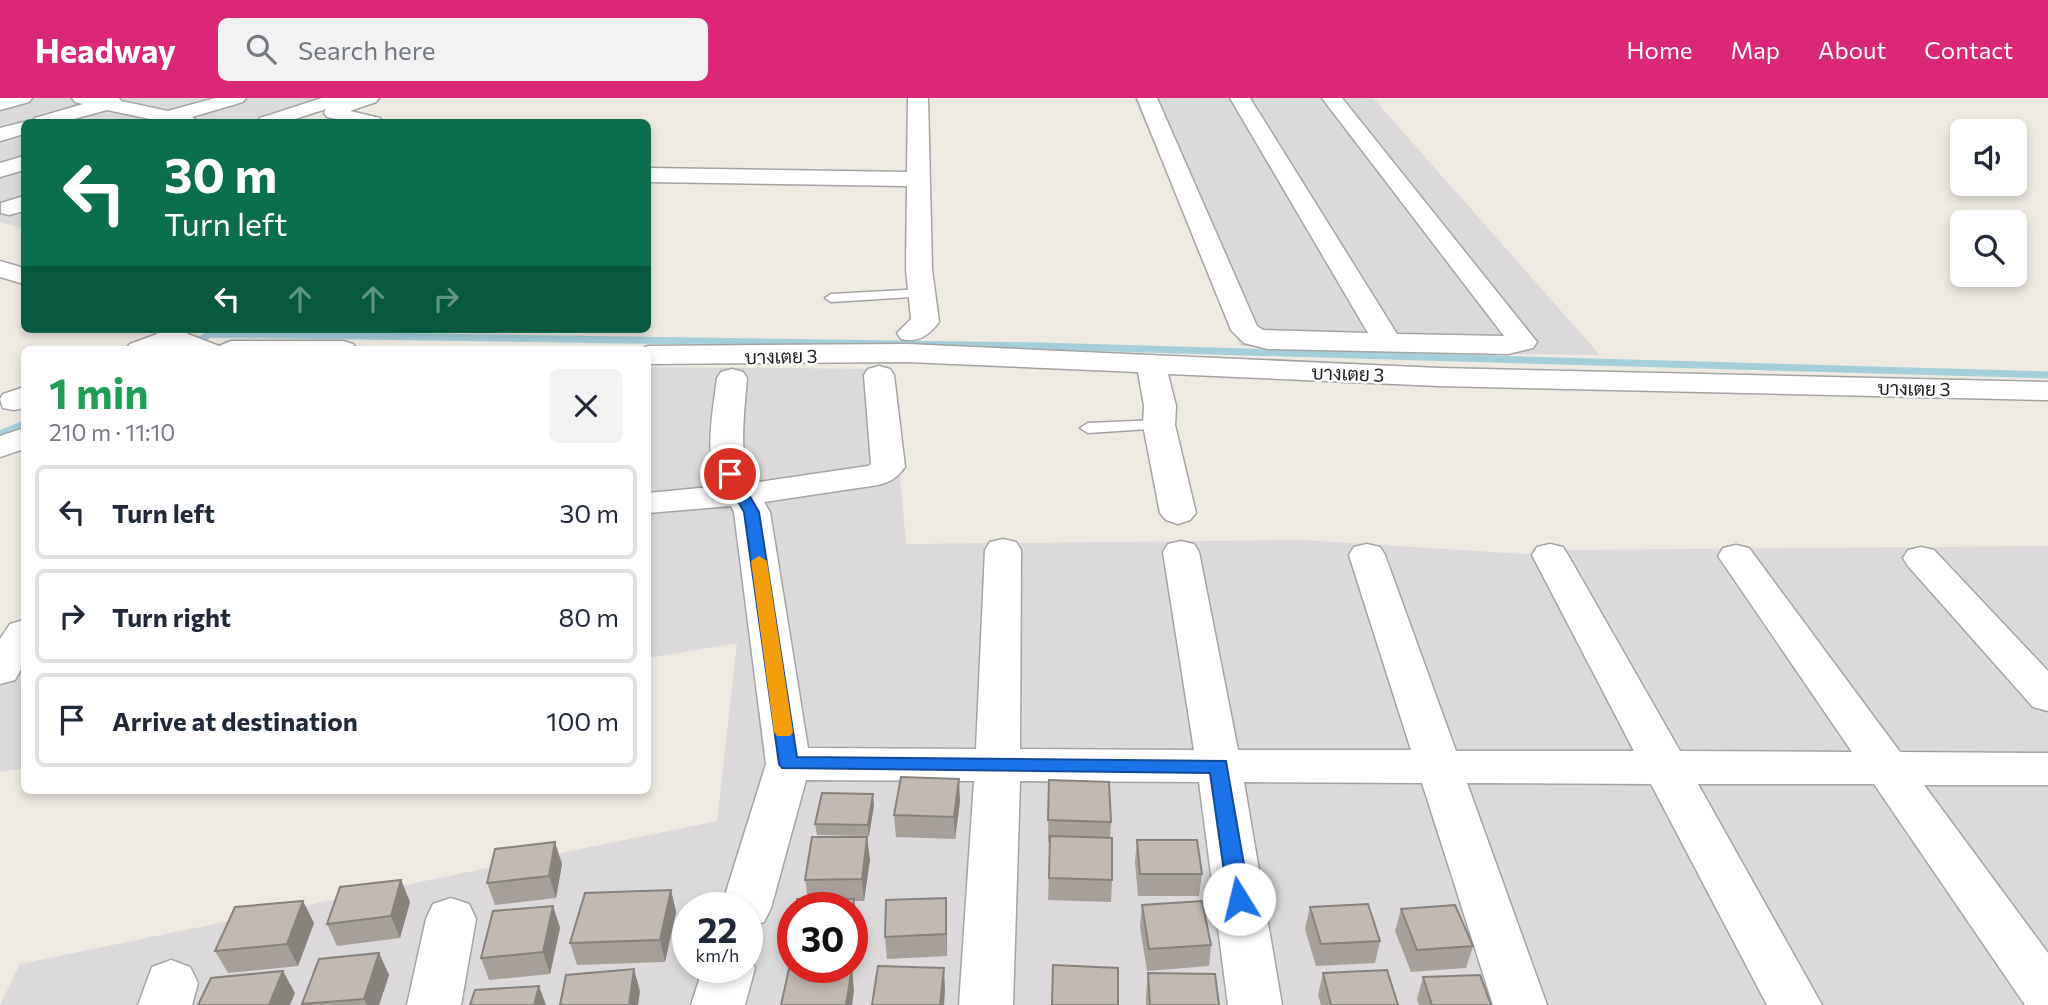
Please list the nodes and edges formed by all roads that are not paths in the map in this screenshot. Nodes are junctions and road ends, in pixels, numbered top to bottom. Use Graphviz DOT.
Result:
graph roads {
  1 [pos="22,98"];
  2 [pos="82,98"];
  3 [pos="127,98"];
  4 [pos="236,98"];
  5 [pos="342,98"];
  6 [pos="369,98"];
  7 [pos="918,98"];
  8 [pos="1147,98"];
  9 [pos="1240,98"];
  10 [pos="1332,98"];
  11 [pos="0,104"];
  12 [pos="106,104"];
  13 [pos="53,119"];
  14 [pos="157,119"];
  15 [pos="163,119"];
  16 [pos="276,119"];
  17 [pos="355,119"];
  18 [pos="21,129"];
  19 [pos="0,135"];
  20 [pos="21,164"];
  21 [pos="0,170"];
  22 [pos="651,174"];
  23 [pos="920,179"];
  24 [pos="0,269"];
  25 [pos="21,275"];
  26 [pos="923,293"];
  27 [pos="831,298"];
  28 [pos="911,333"];
  29 [pos="185,341"];
  30 [pos="1388,343"];
  31 [pos="160,346"];
  32 [pos="651,355"];
  33 [pos="1151,365"];
  34 [pos="879,374"];
  35 [pos="732,378"];
  36 [pos="2048,391"];
  37 [pos="1159,425"];
  38 [pos="1088,428"];
  39 [pos="21,439"];
  40 [pos="0,447"];
  41 [pos="742,495"];
  42 [pos="651,503"];
  43 [pos="1003,550"];
  44 [pos="1367,555"];
  45 [pos="1550,555"];
  46 [pos="1736,556"];
  47 [pos="1921,558"];
  48 [pos="21,638"];
  49 [pos="0,670"];
  50 [pos="2048,697"];
  51 [pos="788,764"];
  52 [pos="998,764"];
  53 [pos="1219,766"];
  54 [pos="1437,766"];
  55 [pos="1666,768"];
  56 [pos="1888,769"];
  57 [pos="2048,769"];
  58 [pos="751,892"];
  59 [pos="451,919"];
  60 [pos="725,983"];
  61 [pos="2048,995"];
  62 [pos="433,1005"];
  63 [pos="718,1005"];
  64 [pos="986,1005"];
  65 [pos="1255,1005"];
  66 [pos="1520,1005"];
  67 [pos="1795,1005"];
  1 -- 11 [label="street"];
  2 -- 12 [label="street"];
  3 -- 12 [label="street"];
  4 -- 15 [label="street"];
  5 -- 16 [label="street"];
  6 -- 17 [label="street"];
  7 -- 23 [label="street"];
  8 -- 30 [label="street"];
  9 -- 30 [label="street"];
  10 -- 30 [label="street"];
  12 -- 13 [label="street"];
  12 -- 14 [label="street"];
  18 -- 19 [label="street"];
  20 -- 21 [label="street"];
  22 -- 23 [label="street"];
  23 -- 26 [label="street"];
  24 -- 25 [label="street"];
  26 -- 27 [label="lane"];
  26 -- 28 [label="street"];
  29 -- 31 [label="street"];
  32 -- 33 [label="street, บางเตย 3"];
  33 -- 36 [label="street, บางเตย 3"];
  33 -- 37 [label="street"];
  34 -- 41 [label="street"];
  35 -- 41 [label="street"];
  37 -- 38 [label="lane"];
  37 -- 53 [label="street"];
  39 -- 40 [label="street"];
  41 -- 42 [label="street"];
  41 -- 51 [label="street"];
  43 -- 52 [label="street"];
  44 -- 54 [label="street"];
  45 -- 55 [label="street"];
  46 -- 56 [label="street"];
  47 -- 50 [label="street"];
  48 -- 49 [label="street"];
  51 -- 52 [label="street"];
  51 -- 58 [label="street"];
  52 -- 53 [label="street"];
  52 -- 64 [label="street"];
  53 -- 54 [label="street"];
  53 -- 65 [label="street"];
  54 -- 55 [label="street"];
  54 -- 66 [label="street"];
  55 -- 56 [label="street"];
  55 -- 67 [label="street"];
  56 -- 57 [label="street"];
  56 -- 61 [label="street"];
  59 -- 62 [label="street"];
  60 -- 63 [label="street"];
}
